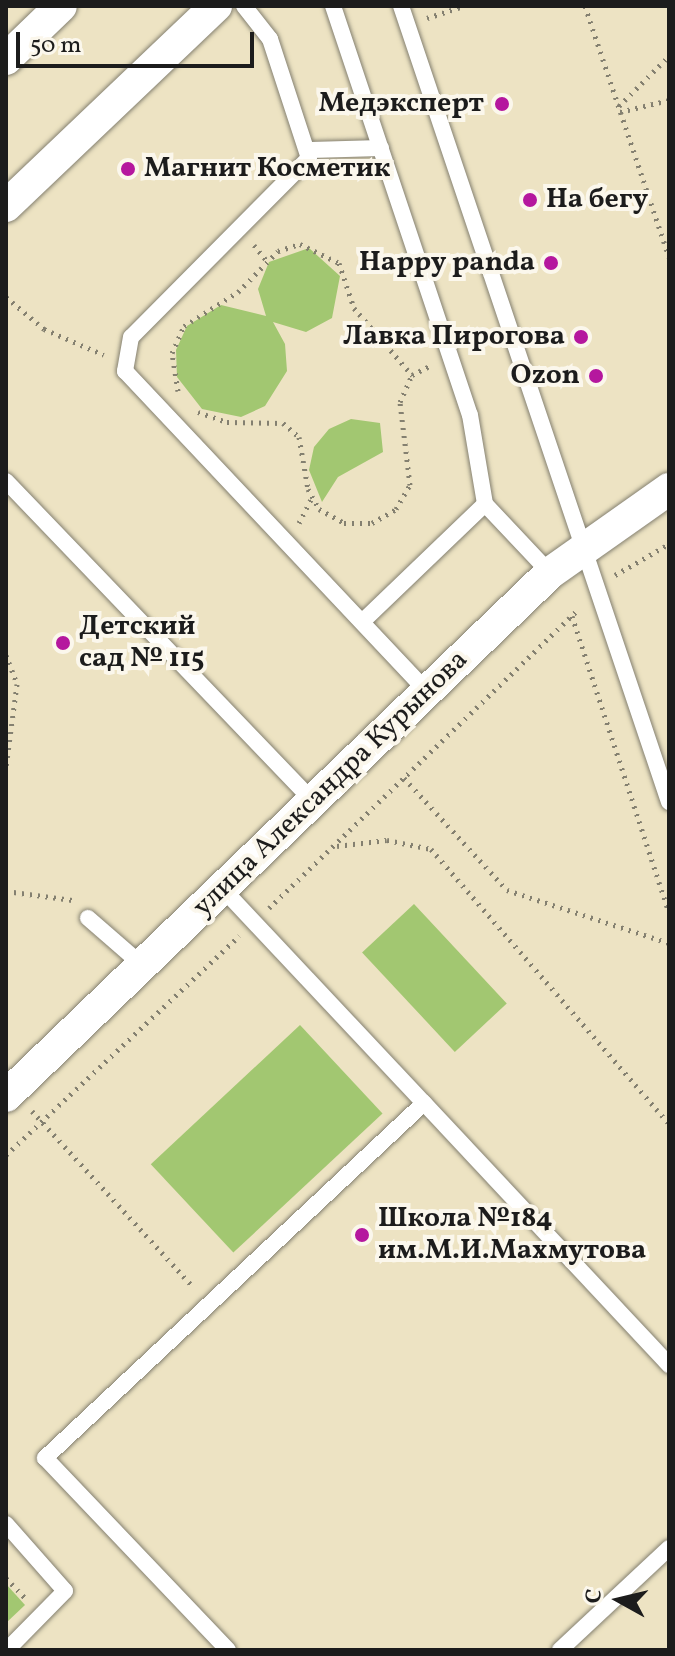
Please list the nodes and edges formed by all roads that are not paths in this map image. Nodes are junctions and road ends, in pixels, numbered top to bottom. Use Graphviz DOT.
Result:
graph roads {
  1 [pos="61,6"];
  2 [pos="216,6"];
  3 [pos="244,6"];
  4 [pos="333,6"];
  5 [pos="401,6"];
  6 [pos="6,59"];
  7 [pos="381,148"];
  8 [pos="310,150"];
  9 [pos="6,206"];
  10 [pos="6,481"];
  11 [pos="669,489"];
  12 [pos="485,504"];
  13 [pos="584,543"];
  14 [pos="550,573"];
  15 [pos="362,622"];
  16 [pos="427,691"];
  17 [pos="313,801"];
  18 [pos="669,802"];
  19 [pos="222,888"];
  20 [pos="88,918"];
  21 [pos="142,965"];
  22 [pos="9,1094"];
  23 [pos="424,1103"];
  24 [pos="669,1365"];
  25 [pos="6,1524"];
  26 [pos="669,1548"];
  27 [pos="7,1650"];
  28 [pos="228,1650"];
  29 [pos="560,1650"];
  1 -- 6 [label="street"];
  2 -- 9 [label="street"];
  3 -- 8 [label="lane"];
  4 -- 7 [label="lane"];
  5 -- 13 [label="lane"];
  7 -- 8 [label="lane"];
  7 -- 12 [label="lane"];
  8 -- 15 [label="lane"];
  10 -- 17 [label="lane"];
  11 -- 13 [label="street, улица Александра Курынова"];
  12 -- 14 [label="lane"];
  12 -- 15 [label="lane"];
  13 -- 14 [label="street, улица Александра Курынова"];
  13 -- 18 [label="lane"];
  14 -- 16 [label="street, улица Александра Курынова"];
  15 -- 16 [label="lane"];
  16 -- 17 [label="street, улица Александра Курынова"];
  17 -- 19 [label="street, улица Александра Курынова"];
  19 -- 21 [label="street, улица Александра Курынова"];
  19 -- 23 [label="lane"];
  20 -- 21 [label="lane"];
  21 -- 22 [label="street, улица Александра Курынова"];
  23 -- 24 [label="lane"];
  23 -- 28 [label="lane"];
  25 -- 27 [label="lane"];
  26 -- 29 [label="lane"];
}
